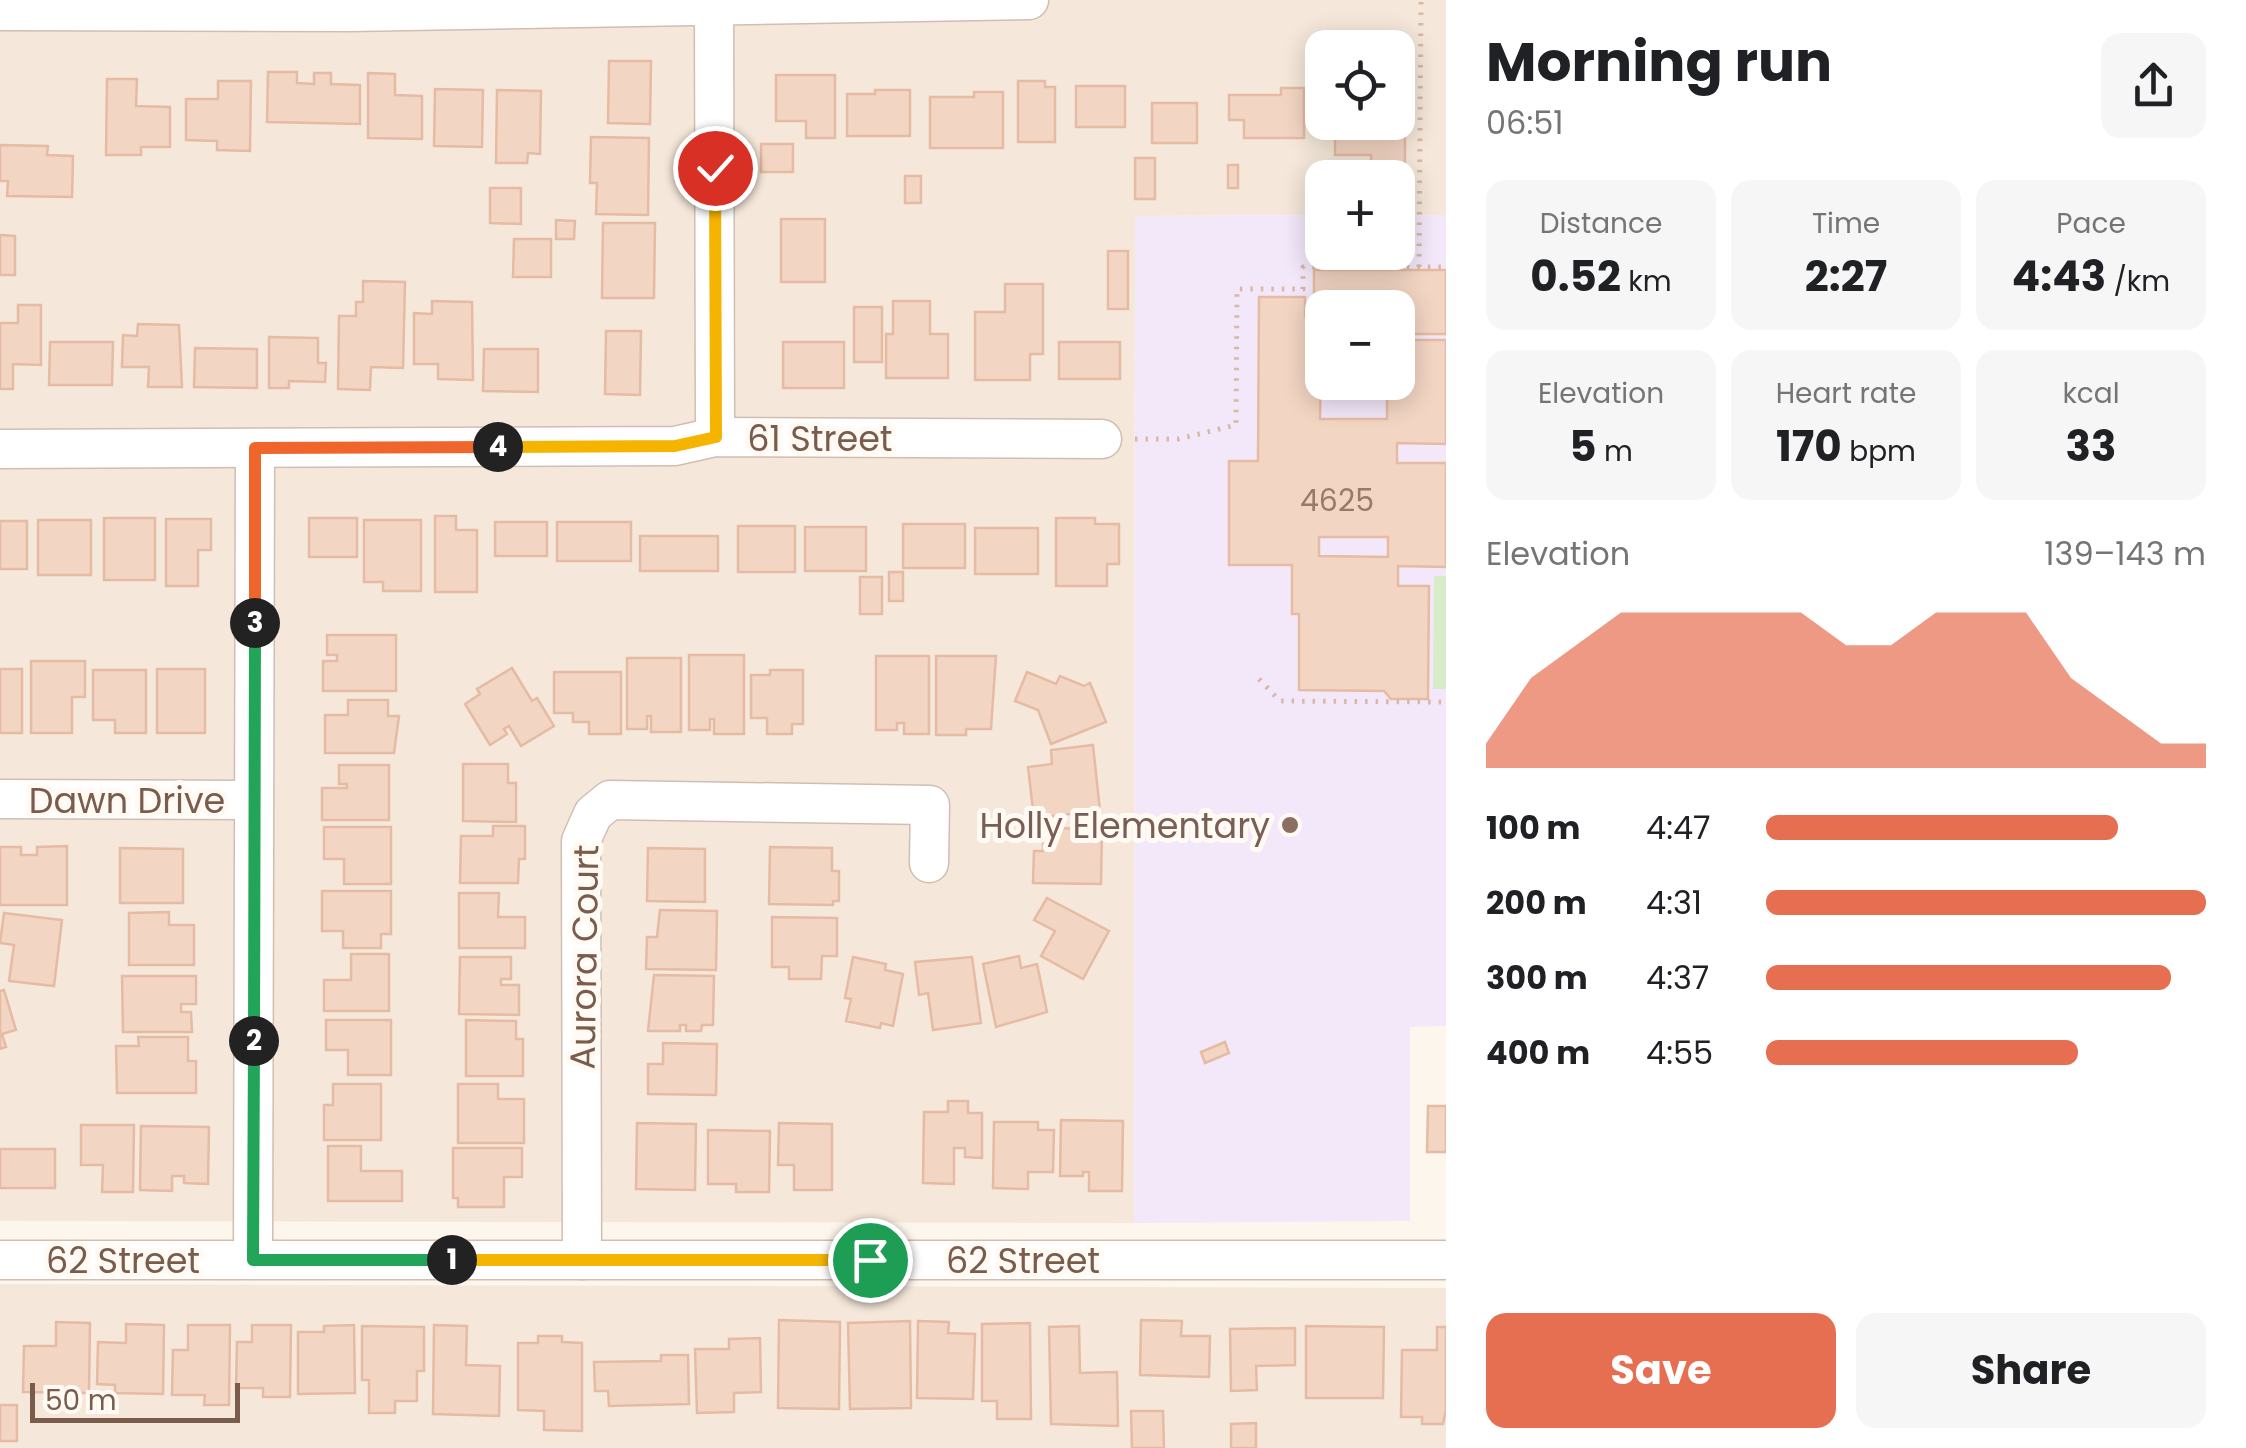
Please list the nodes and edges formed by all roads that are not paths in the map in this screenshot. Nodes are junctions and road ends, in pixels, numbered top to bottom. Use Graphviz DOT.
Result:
graph roads {
  1 [pos="1030,0"];
  2 [pos="714,3"];
  3 [pos="349,6"];
  4 [pos="0,12"];
  5 [pos="716,437"];
  6 [pos="1102,439"];
  7 [pos="255,448"];
  8 [pos="0,449"];
  9 [pos="0,800"];
  10 [pos="254,800"];
  11 [pos="929,862"];
  12 [pos="0,1260"];
  13 [pos="253,1260"];
  14 [pos="582,1260"];
  15 [pos="1446,1260"];
  1 -- 2 [label="street"];
  2 -- 3 [label="street"];
  2 -- 5 [label="street"];
  3 -- 4 [label="street"];
  5 -- 6 [label="street, 61 Street"];
  5 -- 7 [label="street, 61 Street"];
  7 -- 8 [label="street, 61 Street"];
  7 -- 10 [label="street"];
  9 -- 10 [label="street, Dawn Drive"];
  10 -- 13 [label="street"];
  11 -- 14 [label="street, Aurora Court"];
  12 -- 13 [label="street, 62 Street"];
  13 -- 14 [label="street, 62 Street"];
  14 -- 15 [label="street, 62 Street"];
}
